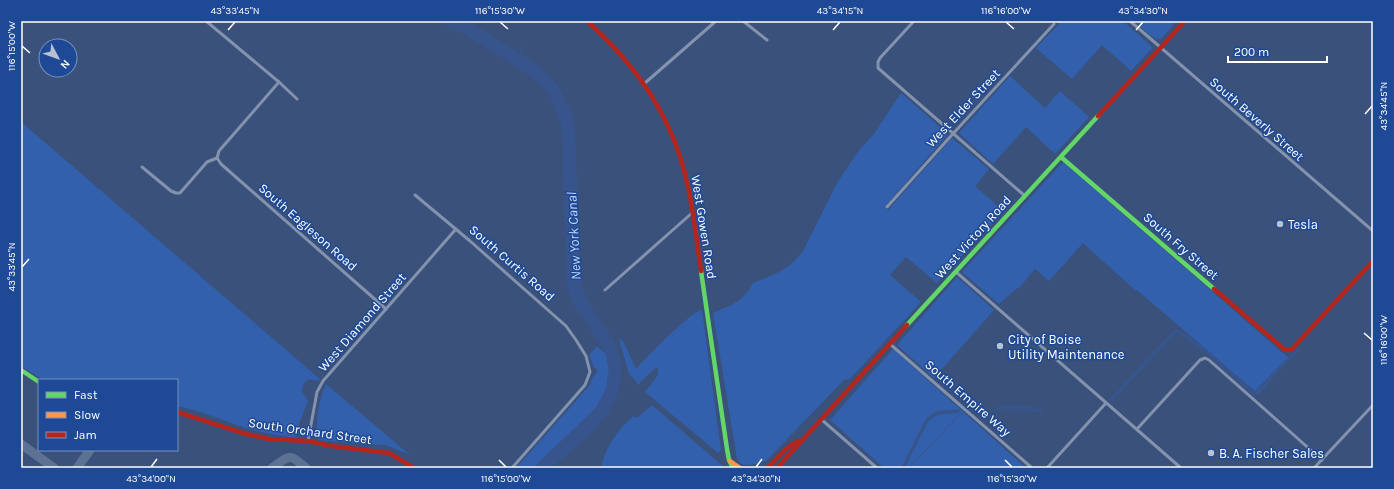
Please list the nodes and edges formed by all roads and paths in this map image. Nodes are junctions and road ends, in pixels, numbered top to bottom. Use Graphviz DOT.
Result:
graph roads {
  1 [pos="206,21"];
  2 [pos="587,21"];
  3 [pos="716,21"];
  4 [pos="743,21"];
  5 [pos="914,21"];
  6 [pos="1130,21"];
  7 [pos="1185,21"];
  8 [pos="1054,24"];
  9 [pos="767,40"];
  10 [pos="1161,48"];
  11 [pos="280,82"];
  12 [pos="644,83"];
  13 [pos="297,99"];
  14 [pos="953,134"];
  15 [pos="1061,157"];
  16 [pos="217,158"];
  17 [pos="142,167"];
  18 [pos="415,195"];
  19 [pos="1025,196"];
  20 [pos="887,207"];
  21 [pos="692,213"];
  22 [pos="456,229"];
  23 [pos="1373,231"];
  24 [pos="1373,261"];
  25 [pos="956,272"];
  26 [pos="605,290"];
  27 [pos="386,309"];
  28 [pos="890,344"];
  29 [pos="21,370"];
  30 [pos="38,381"];
  31 [pos="1106,403"];
  32 [pos="1373,405"];
  33 [pos="178,412"];
  34 [pos="822,420"];
  35 [pos="1137,430"];
  36 [pos="803,440"];
  37 [pos="308,441"];
  38 [pos="729,460"];
  39 [pos="1322,460"];
  40 [pos="732,467"];
  41 [pos="414,468"];
  42 [pos="512,468"];
  43 [pos="740,468"];
  44 [pos="767,468"];
  45 [pos="777,468"];
  46 [pos="877,468"];
  47 [pos="1032,468"];
  48 [pos="1047,468"];
  49 [pos="1181,468"];
  50 [pos="1314,468"];
  1 -- 11 [label="street"];
  2 -- 12 [label="main road, West Gowen Road"];
  3 -- 12 [label="street"];
  4 -- 9 [label="street"];
  5 -- 14 [label="street"];
  6 -- 10 [label="street, South Beverly Street"];
  7 -- 10 [label="main road, West Victory Road"];
  8 -- 14 [label="street, West Elder Street"];
  10 -- 15 [label="main road, West Victory Road"];
  10 -- 23 [label="street, South Beverly Street"];
  11 -- 13 [label="street"];
  11 -- 16 [label="street"];
  12 -- 21 [label="main road, West Gowen Road"];
  14 -- 19 [label="street"];
  14 -- 20 [label="street, West Elder Street"];
  15 -- 19 [label="main road, West Victory Road"];
  15 -- 24 [label="main road, South Fry Street"];
  16 -- 17 [label="street"];
  16 -- 27 [label="street, South Eagleson Road"];
  18 -- 22 [label="street, South Curtis Road"];
  19 -- 25 [label="main road, West Victory Road"];
  21 -- 26 [label="street"];
  21 -- 38 [label="main road, West Gowen Road"];
  22 -- 27 [label="street, West Diamond Street"];
  22 -- 42 [label="street, South Curtis Road"];
  25 -- 28 [label="main road, West Victory Road"];
  25 -- 31 [label="street"];
  27 -- 37 [label="street, West Diamond Street"];
  28 -- 34 [label="main road, West Victory Road"];
  28 -- 47 [label="street, South Empire Way"];
  29 -- 30 [label="main road"];
  31 -- 35 [label="street"];
  31 -- 48 [label="street"];
  32 -- 39 [label="street"];
  33 -- 37 [label="main road, South Orchard Street"];
  34 -- 36 [label="main road, West Victory Road"];
  34 -- 46 [label="street"];
  35 -- 39 [label="street"];
  35 -- 49 [label="street"];
  36 -- 44 [label="main road"];
  36 -- 45 [label="main road, West Victory Road"];
  37 -- 41 [label="main road, South Orchard Street"];
  38 -- 40 [label="main road, West Gowen Road"];
  38 -- 43 [label="main road"];
  39 -- 50 [label="street"];
}
